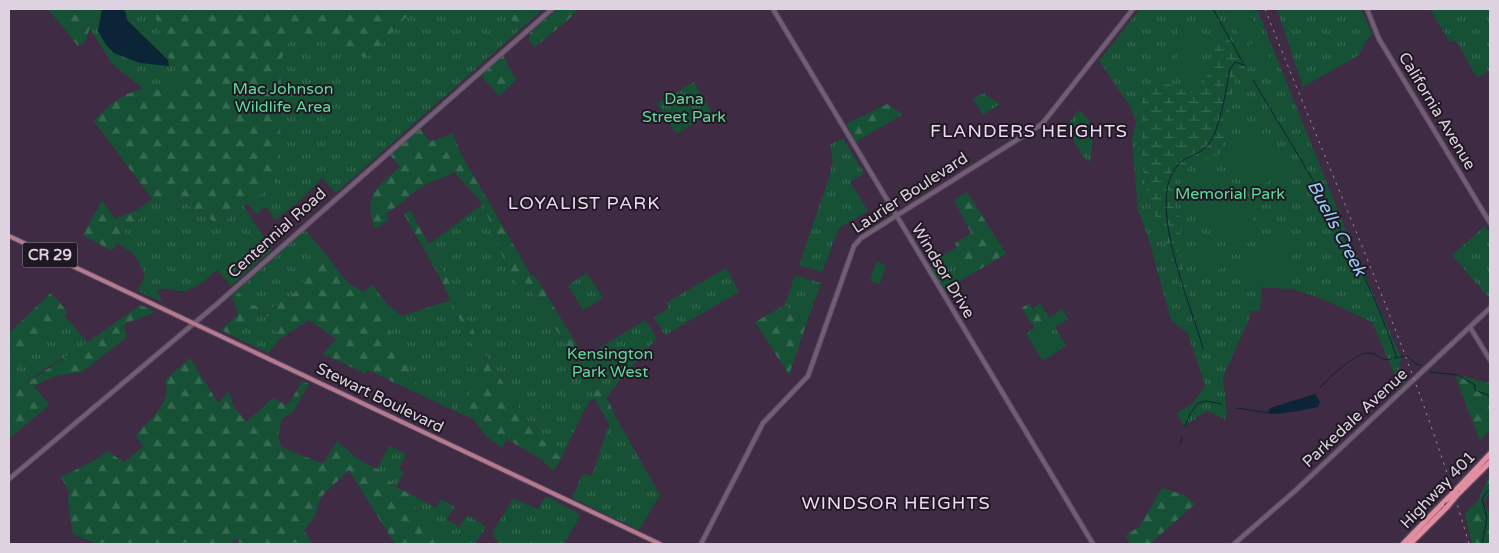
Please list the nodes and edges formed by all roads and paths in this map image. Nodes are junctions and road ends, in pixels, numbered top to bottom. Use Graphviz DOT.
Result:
graph roads {
  1 [pos="552,9"];
  2 [pos="773,9"];
  3 [pos="1133,9"];
  4 [pos="1367,9"];
  5 [pos="896,217"];
  6 [pos="1490,223"];
  7 [pos="9,236"];
  8 [pos="1490,308"];
  9 [pos="193,323"];
  10 [pos="1470,328"];
  11 [pos="1490,360"];
  12 [pos="1490,454"];
  13 [pos="1490,462"];
  14 [pos="9,478"];
  15 [pos="1458,491"];
  16 [pos="1446,503"];
  17 [pos="660,544"];
  18 [pos="701,544"];
  19 [pos="1093,544"];
  20 [pos="1234,544"];
  21 [pos="1403,544"];
  22 [pos="1410,544"];
  1 -- 9 [label="street, Centennial Road"];
  2 -- 5 [label="street, Windsor Drive"];
  3 -- 5 [label="street, Laurier Boulevard"];
  4 -- 6 [label="street, California Avenue"];
  5 -- 18 [label="street, Laurier Boulevard"];
  5 -- 19 [label="street, Windsor Drive"];
  7 -- 9 [label="main road, Stewart Boulevard / CR 29"];
  8 -- 10 [label="street, Parkedale Avenue"];
  9 -- 14 [label="street, Centennial Road"];
  9 -- 17 [label="main road, Stewart Boulevard"];
  10 -- 11 [label="street"];
  10 -- 20 [label="street, Parkedale Avenue"];
  12 -- 15 [label="highway, Highway 401"];
  13 -- 15 [label="highway, Highway 401"];
  15 -- 16 [label="highway, Highway 401, bridge"];
  16 -- 21 [label="highway, Highway 401"];
  16 -- 22 [label="highway, Highway 401"];
}
